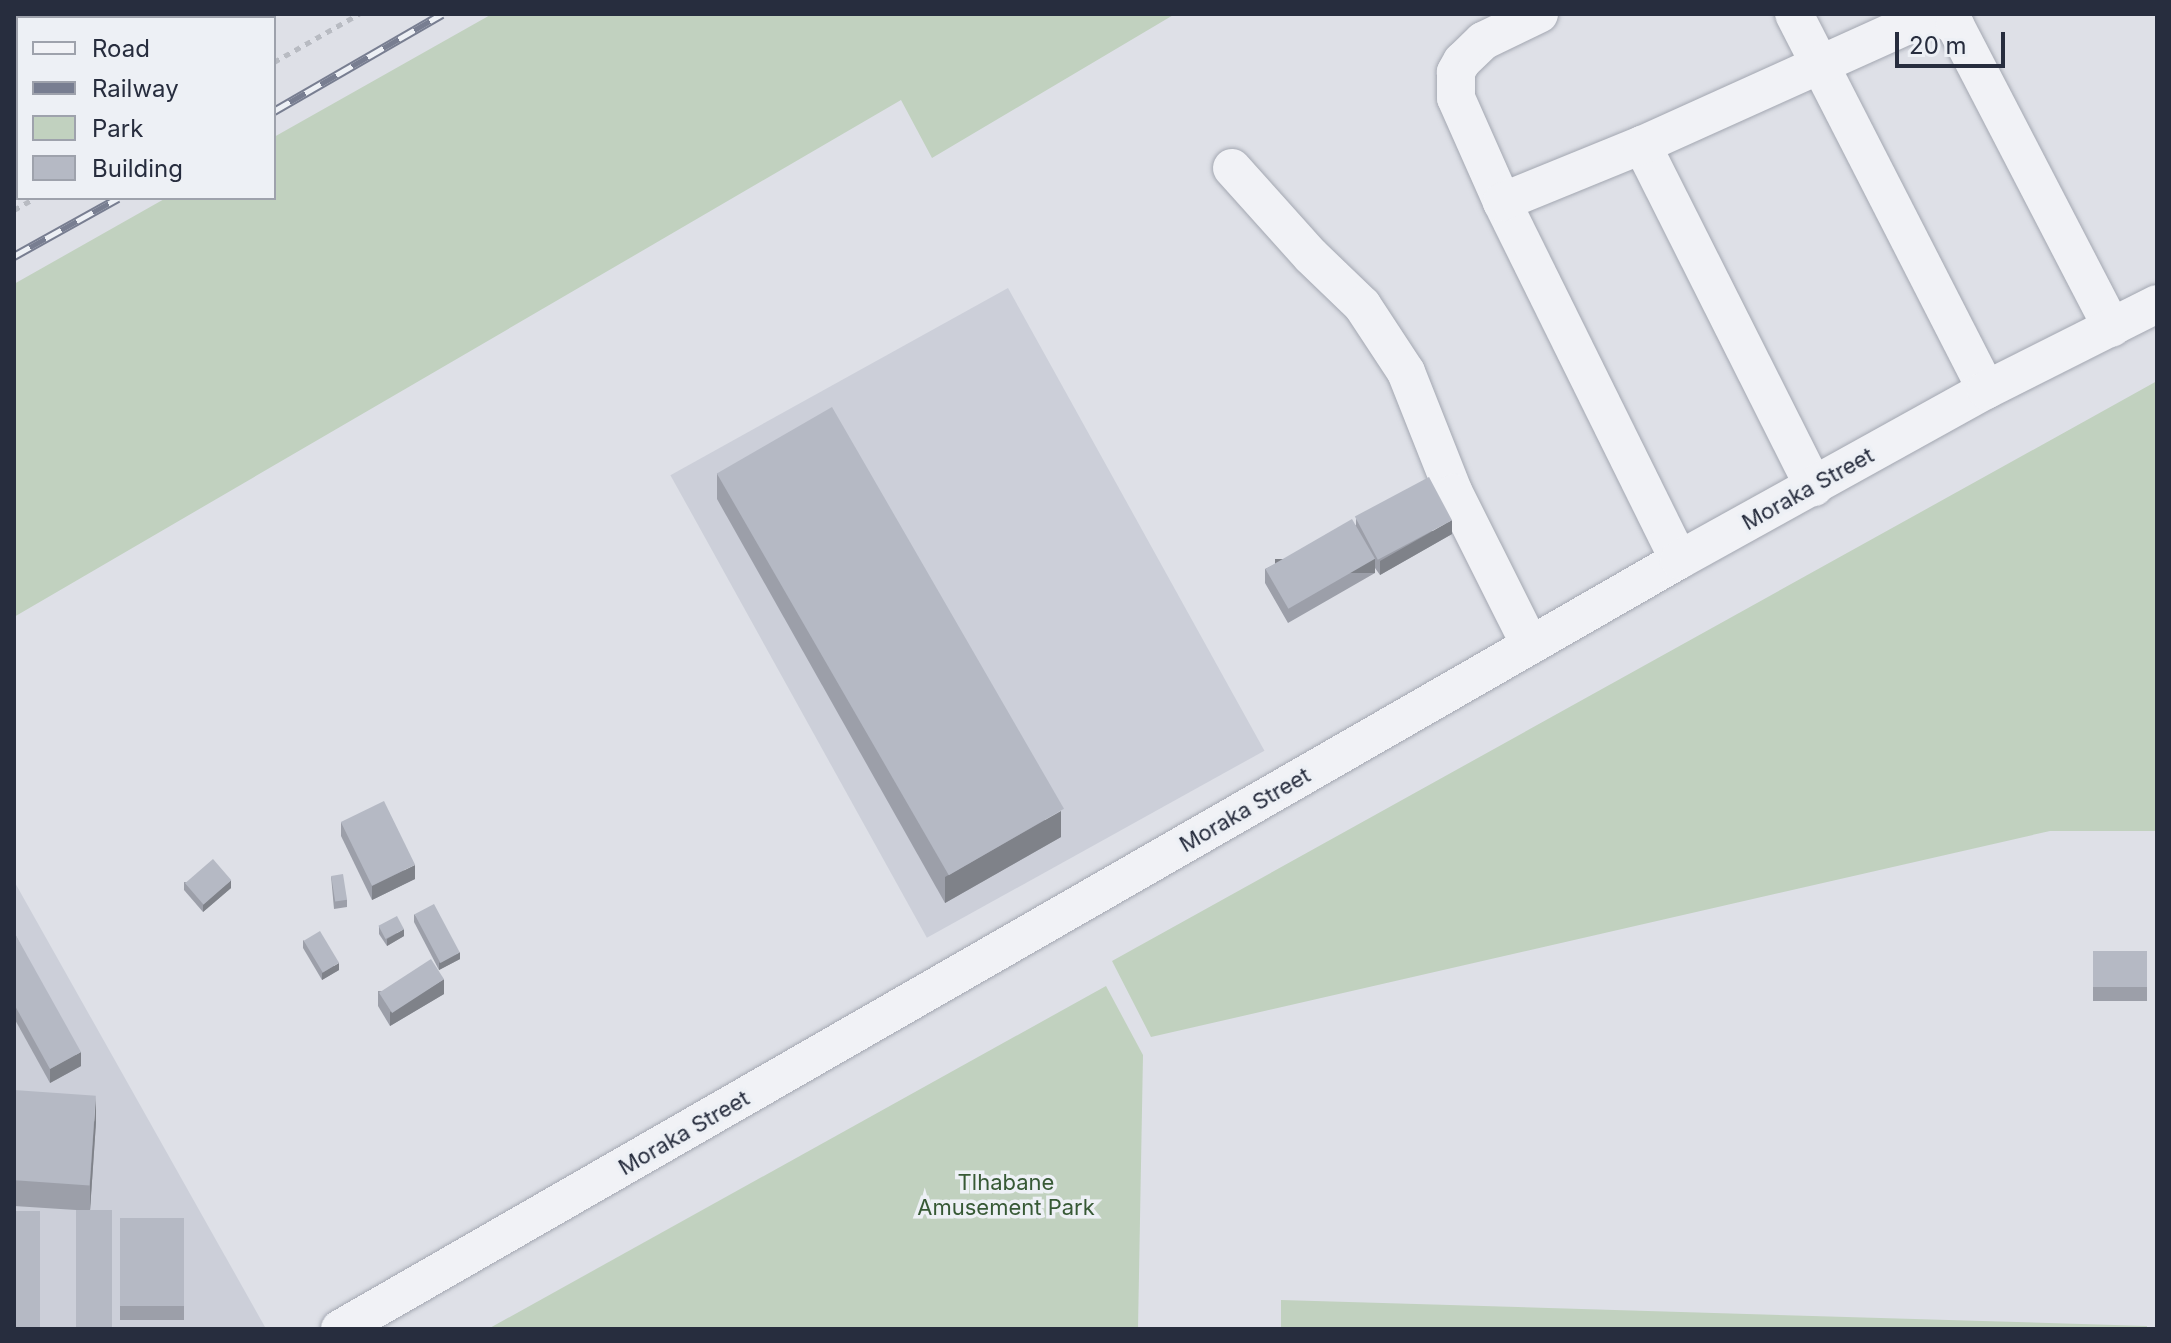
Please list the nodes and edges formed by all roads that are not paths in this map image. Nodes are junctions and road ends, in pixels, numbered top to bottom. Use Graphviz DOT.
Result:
graph roads {
  1 [pos="1539,14"];
  2 [pos="1794,14"];
  3 [pos="1820,65"];
  4 [pos="1642,145"];
  5 [pos="1232,168"];
  6 [pos="1502,202"];
  7 [pos="2157,304"];
  8 [pos="2112,328"];
  9 [pos="1986,390"];
  10 [pos="1814,487"];
  11 [pos="1679,560"];
  12 [pos="1530,645"];
  13 [pos="364,1323"];
  1 -- 6 [label="street"];
  2 -- 3 [label="street"];
  3 -- 4 [label="street"];
  3 -- 8 [label="street"];
  3 -- 9 [label="street"];
  4 -- 6 [label="street"];
  4 -- 10 [label="street"];
  5 -- 12 [label="street"];
  6 -- 11 [label="street"];
  7 -- 8 [label="street, Moraka Street"];
  8 -- 9 [label="street, Moraka Street"];
  9 -- 10 [label="street, Moraka Street"];
  10 -- 11 [label="street, Moraka Street"];
  11 -- 12 [label="street, Moraka Street"];
  12 -- 13 [label="street, Moraka Street"];
}
